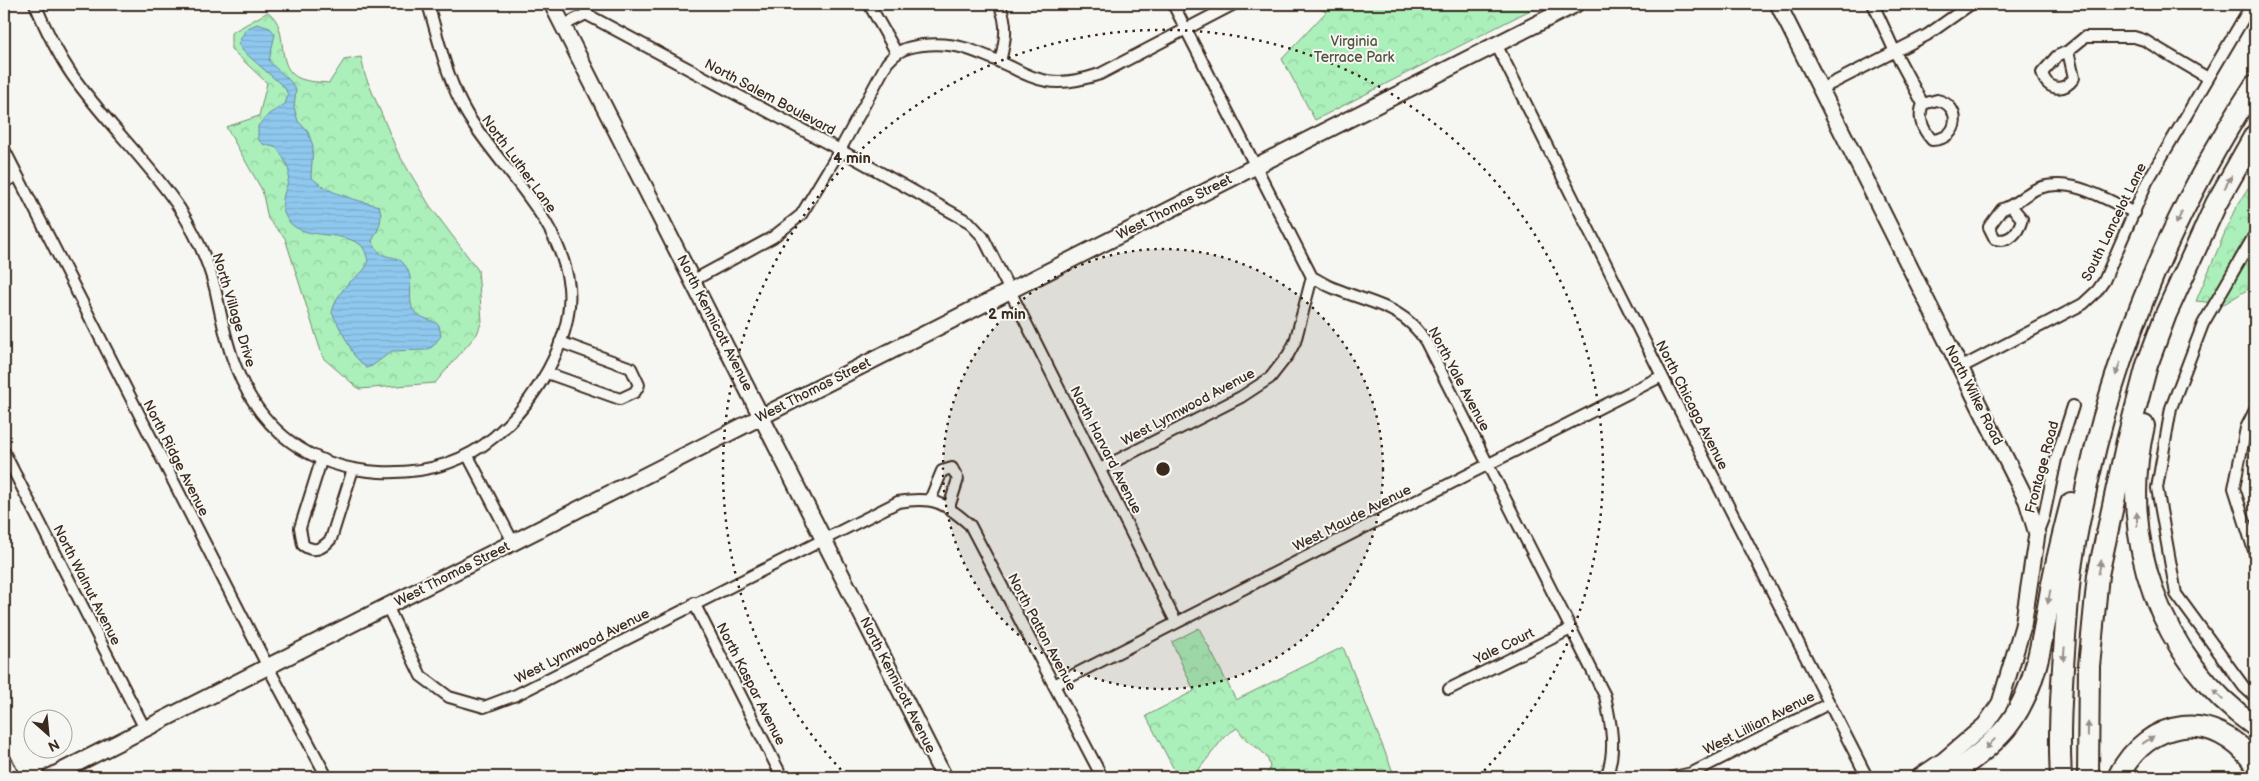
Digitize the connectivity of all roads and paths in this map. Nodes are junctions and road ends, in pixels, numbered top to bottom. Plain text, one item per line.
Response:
1 (35, 4) edge
2 (428, 4) edge
3 (552, 4) edge
4 (581, 4) edge
5 (869, 4) edge
6 (999, 4) edge
7 (1173, 4) edge
8 (1234, 4) edge
9 (1576, 4) edge
10 (1778, 4) edge
11 (1873, 4) edge
12 (1971, 4) edge
13 (2252, 4) edge
14 (586, 14) junction
15 (564, 25) junction
16 (1186, 29) junction
17 (1496, 44) junction
18 (2068, 51) dead end
19 (896, 52) junction
20 (1895, 52) junction
21 (1000, 62) junction
22 (2208, 78) junction
23 (2255, 85) edge
24 (1821, 89) junction
25 (1923, 104) dead end
26 (2255, 135) edge
27 (4, 149) edge
28 (840, 150) junction
29 (1256, 166) junction
30 (17, 176) junction
31 (4, 182) edge
32 (2216, 204) junction
33 (2012, 207) dead end
34 (2135, 213) junction
35 (2255, 234) edge
36 (1312, 277) junction
37 (694, 280) junction
38 (1010, 291) junction
39 (560, 342) junction
40 (1960, 368) junction
41 (547, 373) junction
42 (1662, 376) junction
43 (2073, 406) dead end
44 (2255, 410) edge
45 (762, 416) junction
46 (2099, 434) junction
47 (4, 452) edge
48 (468, 456) junction
49 (321, 461) junction
50 (1490, 465) junction
51 (354, 469) junction
52 (1100, 469) junction
53 (930, 500) junction
54 (949, 507) junction
55 (2037, 534) junction
56 (825, 539) junction
57 (513, 542) junction
58 (2255, 554) edge
59 (694, 604) junction
60 (387, 606) junction
61 (1176, 622) junction
62 (1571, 628) junction
63 (268, 667) junction
64 (1054, 684) junction
65 (1449, 689) dead end
66 (2255, 697) edge
67 (1828, 704) junction
68 (2255, 726) edge
69 (145, 729) junction
70 (4, 757) edge
71 (2255, 764) edge
72 (1606, 776) edge
73 (14, 777) edge
74 (50, 777) edge
75 (327, 777) edge
76 (620, 777) edge
77 (626, 777) edge
78 (782, 777) edge
79 (944, 777) edge
80 (1102, 777) edge
81 (1623, 777) edge
82 (1674, 777) edge
83 (1867, 777) edge
84 (1919, 777) edge
85 (1948, 777) edge
86 (2061, 777) edge
87 (2088, 777) edge
88 (2118, 777) edge

1 - 49 street, North Village Drive
2 - 39 street, North Luther Lane
3 - 15 street, North Kennicott Avenue
4 - 14 street
5 - 19 street
6 - 21 street
7 - 16 street
8 - 16 street
9 - 17 street, West Thomas Street
10 - 24 street, North Wilke Road
11 - 20 street
12 - 20 street
13 - 22 street, South Lancelot Lane
14 - 15 street
14 - 28 street, North Salem Boulevard
15 - 37 street, North Kennicott Avenue
16 - 21 street
16 - 29 street
17 - 29 street, West Thomas Street
17 - 42 street, North Chicago Avenue
18 - 22 street
19 - 21 street
19 - 28 street
20 - 24 street
20 - 25 street
22 - 34 street, South Lancelot Lane
23 -> 46 highway
24 - 40 street, North Wilke Road
32 -> 26 highway
27 - 30 street, North Ridge Avenue
28 - 37 street
28 - 38 street, North Salem Boulevard
29 - 36 street
29 - 38 street, West Thomas Street
30 - 31 street
30 - 63 street, North Ridge Avenue
68 -> 32 highway
87 -> 32 highway
33 - 34 street
34 - 40 street, South Lancelot Lane
35 - 66 street
36 - 50 street, North Yale Avenue
36 - 52 street, West Lynnwood Avenue
37 - 45 street, North Kennicott Avenue
38 - 45 street, West Thomas Street
38 - 52 street, North Harvard Avenue
39 - 41 street, North Luther Lane
39 - 41 street
40 - 55 street, North Wilke Road
41 - 48 street, North Luther Lane
42 - 50 street, West Maude Avenue
42 - 67 street, North Chicago Avenue
43 - 55 street, Frontage Road
44 - 58 street
45 - 56 street, North Kennicott Avenue
45 - 57 street, West Thomas Street
46 -> 85 highway
46 -> 86 highway
47 - 69 street, North Walnut Avenue
48 - 51 street, North Village Drive
48 - 57 street
49 - 51 street, North Village Drive
49 - 51 street
50 - 61 street, West Maude Avenue
50 - 62 street, North Yale Avenue
52 - 61 street, North Harvard Avenue
53 - 54 street, North Patton Avenue
53 - 54 street
53 - 56 street, North Patton Avenue
54 - 64 street, North Patton Avenue
55 - 84 street, North Wilke Road
56 - 59 street, West Lynnwood Avenue
56 - 79 street, North Kennicott Avenue
57 - 60 street, West Thomas Street
59 - 60 street, West Lynnwood Avenue
59 - 78 street, North Kaspar Avenue
60 - 63 street, West Thomas Street
61 - 64 street, West Maude Avenue
62 - 65 street, Yale Court
62 - 72 street, North Yale Avenue
63 - 69 street, West Thomas Street
63 - 75 street, North Ridge Avenue
64 - 80 street, North Patton Avenue
67 - 82 street, West Lillian Avenue
67 - 83 street, North Chicago Avenue
69 - 74 street, West Thomas Street
70 - 73 street
88 -> 71 highway
72 - 81 street
76 - 77 street

